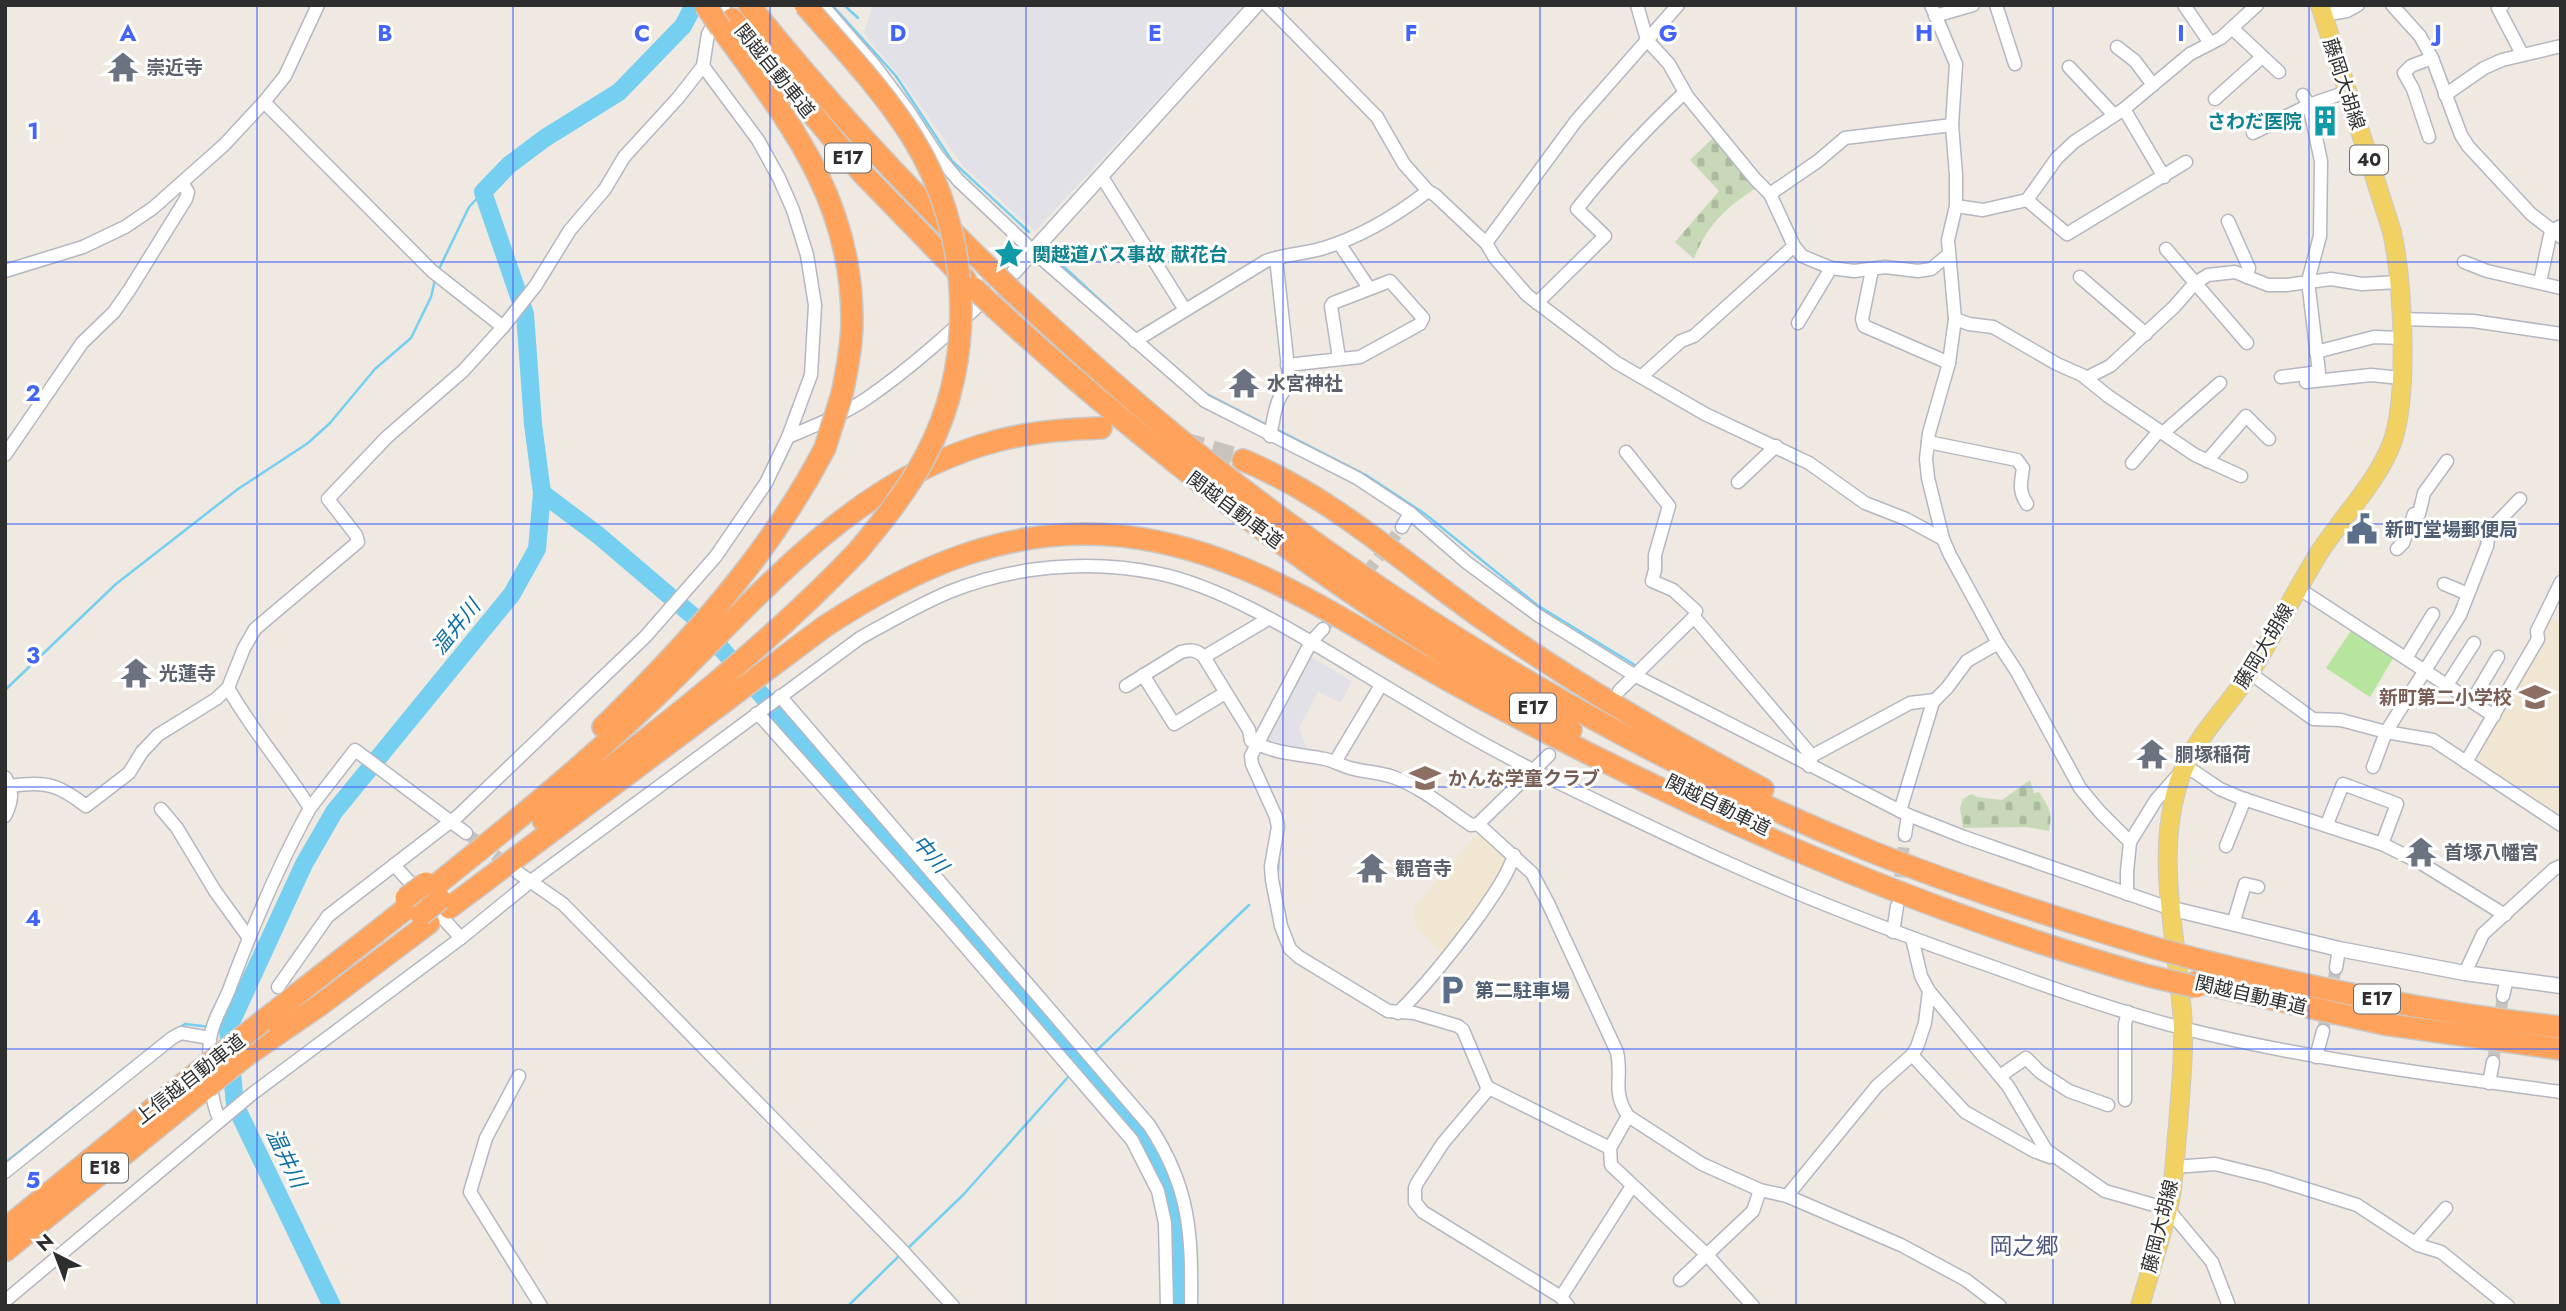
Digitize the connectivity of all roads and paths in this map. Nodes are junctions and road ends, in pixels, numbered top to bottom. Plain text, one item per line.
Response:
1 (318, 5) edge
2 (705, 5) edge
3 (749, 5) edge
4 (805, 5) edge
5 (822, 5) edge
6 (1256, 5) edge
7 (1267, 5) edge
8 (1637, 5) edge
9 (1678, 5) edge
10 (1973, 5) edge
11 (1996, 5) edge
12 (2184, 5) edge
13 (2257, 5) edge
14 (2358, 5) edge
15 (2392, 5) edge
16 (2504, 5) edge
17 (1933, 10) edge
18 (2321, 10) edge
19 (725, 14) edge
20 (2233, 29) junction
21 (1647, 40) junction
22 (2210, 43) junction
23 (2561, 46) edge
24 (2117, 47) dead end
25 (2522, 54) junction
26 (2262, 57) junction
27 (2432, 58) junction
28 (2015, 64) dead end
29 (703, 66) junction
30 (2069, 67) dead end
31 (2279, 72) dead end
32 (2153, 85) junction
33 (2346, 92) junction
34 (1685, 93) junction
35 (2445, 95) junction
36 (2215, 99) dead end
37 (2306, 100) junction
38 (264, 102) junction
39 (2119, 112) junction
40 (1952, 125) junction
41 (2253, 132) dead end
42 (2430, 137) dead end
43 (2186, 162) dead end
44 (1102, 177) junction
45 (2164, 177) junction
46 (182, 183) junction
47 (1428, 191) junction
48 (1770, 194) junction
49 (2027, 200) junction
50 (1956, 206) junction
51 (2228, 221) dead end
52 (2558, 231) edge
53 (1339, 243) junction
54 (1486, 243) junction
55 (1794, 246) junction
56 (2166, 249) dead end
57 (1033, 251) junction
58 (1948, 256) junction
59 (1276, 258) junction
60 (2464, 262) dead end
61 (1831, 268) junction
62 (1872, 270) junction
63 (5, 271) edge
64 (2080, 276) dead end
65 (2247, 276) junction
66 (2308, 281) junction
67 (1013, 282) junction
68 (2399, 282) junction
69 (2540, 282) junction
70 (2195, 283) junction
71 (1369, 288) junction
72 (2561, 288) edge
73 (1537, 303) junction
74 (1185, 310) junction
75 (1955, 318) junction
76 (2401, 319) junction
77 (1798, 323) dead end
78 (503, 327) junction
79 (2146, 334) junction
80 (2561, 334) edge
81 (2401, 338) junction
82 (1135, 341) junction
83 (2247, 343) dead end
84 (2316, 352) junction
85 (1339, 358) junction
86 (1949, 363) junction
87 (1287, 365) junction
88 (1641, 377) junction
89 (2086, 377) junction
90 (2281, 377) dead end
91 (2401, 378) junction
92 (2306, 382) dead end
93 (2220, 383) dead end
94 (1101, 428) dead end
95 (1272, 430) junction
96 (2161, 432) junction
97 (788, 437) junction
98 (2269, 439) dead end
99 (1928, 442) junction
100 (1776, 446) junction
101 (1626, 452) dead end
102 (5, 455) edge
103 (1243, 460) tunnel mouth
104 (2207, 461) junction
105 (2447, 461) dead end
106 (2132, 463) dead end
107 (2241, 477) dead end
108 (1738, 482) dead end
109 (2520, 499) dead end
110 (2027, 504) dead end
111 (1410, 513) junction
112 (1402, 527) tunnel mouth
113 (1943, 539) junction
114 (2397, 549) dead end
115 (2561, 582) edge
116 (2444, 584) dead end
117 (2298, 588) junction
118 (2468, 594) junction
119 (2433, 614) dead end
120 (1694, 617) junction
121 (1268, 619) junction
122 (1323, 629) tunnel mouth
123 (1311, 642) junction
124 (1998, 643) junction
125 (2473, 643) dead end
126 (1204, 657) junction
127 (2498, 657) dead end
128 (2406, 658) junction
129 (2424, 671) junction
130 (2250, 673) junction
131 (1143, 675) junction
132 (1634, 675) junction
133 (1381, 685) junction
134 (2448, 685) junction
135 (1126, 686) dead end
136 (228, 688) junction
137 (1619, 691) dead end
138 (1225, 693) junction
139 (778, 698) junction
140 (1935, 700) junction
141 (2472, 701) junction
142 (758, 712) junction
143 (2494, 716) junction
144 (2386, 732) junction
145 (1256, 744) junction
146 (1549, 755) dead end
147 (1810, 761) junction
148 (1335, 762) junction
149 (2466, 762) junction
150 (2186, 766) junction
151 (2373, 768) dead end
152 (1533, 770) junction
153 (8, 782) edge
154 (2245, 799) junction
155 (161, 808) dead end
156 (310, 808) junction
157 (1904, 813) junction
158 (5, 816) edge
159 (451, 821) junction
160 (1478, 824) junction
161 (2327, 824) junction
162 (2561, 825) edge
163 (466, 832) tunnel mouth
164 (1905, 835) tunnel mouth
165 (2130, 842) junction
166 (2382, 844) junction
167 (2226, 846) dead end
168 (1514, 855) junction
169 (394, 865) junction
170 (2561, 866) edge
171 (516, 872) tunnel mouth
172 (531, 881) junction
173 (2258, 887) dead end
174 (2127, 894) junction
175 (436, 895) junction
176 (1897, 906) tunnel mouth
177 (2021, 907) junction
178 (2169, 908) junction
179 (960, 909) junction
180 (417, 910) junction
181 (2505, 915) junction
182 (946, 922) junction
183 (2233, 924) junction
184 (1893, 932) junction
185 (461, 938) junction
186 (1912, 938) junction
187 (249, 939) junction
188 (2339, 949) junction
189 (2336, 968) tunnel mouth
190 (2150, 973) junction
191 (2465, 973) junction
192 (2507, 979) junction
193 (278, 986) dead end
194 (2561, 986) edge
195 (1929, 991) junction
196 (2503, 996) tunnel mouth
197 (2128, 1012) junction
198 (1398, 1013) junction
199 (2561, 1027) edge
200 (2183, 1028) junction
201 (2323, 1031) tunnel mouth
202 (210, 1038) junction
203 (2561, 1049) edge
204 (1912, 1055) junction
205 (2316, 1057) junction
206 (2493, 1062) tunnel mouth
207 (519, 1076) dead end
208 (2000, 1076) junction
209 (205, 1077) junction
210 (2489, 1083) junction
211 (1487, 1087) junction
212 (2561, 1092) edge
213 (2125, 1100) dead end
214 (2108, 1105) dead end
215 (1628, 1116) junction
216 (221, 1118) junction
217 (1610, 1148) junction
218 (2058, 1160) junction
219 (2174, 1167) junction
220 (5, 1172) edge
221 (1174, 1176) junction
222 (1632, 1186) junction
223 (1160, 1190) junction
224 (1760, 1190) junction
225 (1787, 1196) junction
226 (2446, 1208) dead end
227 (2168, 1209) junction
228 (5, 1229) edge
229 (2416, 1243) junction
230 (5, 1251) edge
231 (1707, 1255) junction
232 (1680, 1280) dead end
233 (5, 1301) edge
234 (1564, 1301) edge
235 (2490, 1301) edge
236 (541, 1306) edge
237 (953, 1306) edge
238 (1167, 1306) edge
239 (1191, 1306) edge
240 (1753, 1306) edge
241 (2000, 1306) edge
242 (2140, 1306) edge
243 (2229, 1306) edge
244 (2508, 1306) edge

1 - 38 street
2 - 19 highway, bridge
3 - 67 highway, 関越自動車道 / E17, bridge
4 - 175 highway, bridge
5 - 57 street
6 - 44 street
7 - 47 street
8 - 21 street
9 - 21 street
10 - 17 street
11 - 28 street
12 - 22 street
13 - 20 street
14 - 18 street
15 - 27 street
16 - 25 street
17 - 40 street
18 - 33 main road, 藤岡大胡線 / 40
19 - 29 street
19 - 175 highway, bridge
19 - 190 highway, 関越自動車道 / E17, bridge
20 - 22 street
20 - 26 street
21 - 34 street
21 - 54 street
22 - 32 street
23 - 25 street
24 - 32 street
25 - 35 street
26 - 31 street
26 - 36 street
27 - 35 street
27 - 42 street
29 - 78 street
29 - 97 street
30 - 39 street
32 - 39 street
33 - 37 street
33 - 68 main road, 藤岡大胡線 / 40
34 - 48 street
34 - 73 street
35 - 52 street
37 - 41 street
37 - 66 street
38 - 46 street
38 - 78 street
39 - 45 street
39 - 49 street
40 - 48 street
40 - 50 street
43 - 45 street
44 - 57 street
44 - 74 street
45 - 49 street
46 - 63 street
46 - 102 street
47 - 53 street
47 - 54 street
48 - 55 street
49 - 50 street
50 - 58 street
51 - 65 street
52 - 69 street
53 - 59 street
53 - 71 street
54 - 73 street
55 - 61 street
55 - 88 street
56 - 70 street
57 - 67 street
57 - 82 street
58 - 62 street
58 - 75 street
59 - 74 street
59 - 87 street
60 - 69 street
61 - 62 street
61 - 77 street
62 - 86 street
64 - 79 street
65 - 66 street
65 - 70 street
66 - 68 street
66 - 84 street
67 - 97 street
67 - 177 highway, 関越自動車道 / E17
68 - 76 main road, 藤岡大胡線 / 40
69 - 72 street
70 - 79 street
70 - 83 street
71 - 85 street
71 - 85 street
73 - 88 street
74 - 82 street
75 - 86 street
75 - 89 street
76 - 80 street
76 - 81 main road, 藤岡大胡線 / 40
78 - 136 street
79 - 89 street
81 - 84 street
81 - 91 main road, 藤岡大胡線 / 40
82 - 95 street
84 - 90 street
85 - 87 street
86 - 99 street
87 - 95 street
88 - 100 street
89 - 96 street
91 - 92 street
91 - 117 main road, 藤岡大胡線 / 40
93 - 96 street
94 - 175 highway
95 - 111 street
96 - 104 street
96 - 106 street
97 - 159 street
98 - 104 street
99 - 110 street
99 - 113 street
100 - 108 street
100 - 113 street
101 - 120 street
103 - 177 highway
104 - 107 street
105 - 114 street
109 - 118 street
111 - 112 street
111 - 132 street
113 - 124 street
115 - 143 street
116 - 118 street
117 - 128 street
117 - 130 main road, 藤岡大胡線 / 40
118 - 129 street
119 - 128 street
120 - 132 street
120 - 147 street
121 - 123 street
121 - 126 street
121 - 139 street
122 - 123 street
123 - 133 street
123 - 145 street
124 - 140 street
124 - 165 street
125 - 134 street
126 - 131 street
126 - 138 street
127 - 141 street
128 - 129 street
129 - 134 street
129 - 144 street
130 - 144 street
130 - 150 main road, 藤岡大胡線 / 40
131 - 135 street
131 - 138 street
132 - 137 street
132 - 147 street
133 - 148 street
133 - 152 street
134 - 141 street
136 - 153 street
136 - 156 street
138 - 145 street
139 - 142 street
139 - 179 street
140 - 147 street
140 - 157 street
141 - 143 street
142 - 172 street
142 - 182 street
143 - 149 street
144 - 149 street
144 - 151 street
145 - 148 street
145 - 198 street
146 - 152 street
147 - 157 street
148 - 160 street
149 - 162 street
150 - 154 street
150 - 165 street
150 - 178 main road, 藤岡大胡線 / 40
152 - 160 street
152 - 184 street
153 - 158 street
154 - 161 street
154 - 167 street
155 - 187 street
156 - 159 street
156 - 187 street
157 - 164 street
157 - 174 street
159 - 163 street
159 - 169 street
160 - 168 street
161 - 166 street
161 - 166 street
165 - 174 street
166 - 181 street
168 - 198 street
168 - 215 street
169 - 185 street
169 - 193 street
170 - 181 street
171 - 172 street
172 - 185 street
172 - 237 street
173 - 183 street
174 - 178 street
175 - 180 highway, bridge
175 - 190 highway
176 - 184 street
177 - 199 highway, 関越自動車道 / E17, bridge
178 - 183 street
178 - 200 main road, 藤岡大胡線 / 40
179 - 182 street
179 - 221 street
180 - 209 highway, 上信越自動車道 / E18, bridge
180 - 209 highway, 上信越自動車道 / E18, bridge
181 - 191 street
182 - 223 street
183 - 188 street
184 - 186 street
185 - 216 street
186 - 195 street
186 - 197 street
187 - 202 street
188 - 189 street
188 - 191 street
190 - 203 highway, 関越自動車道 / E17
191 - 192 street
192 - 194 street
192 - 196 street
195 - 204 street
195 - 208 street
197 - 200 street
197 - 213 street
198 - 211 street
200 - 205 street
200 - 219 main road, 藤岡大胡線 / 40
201 - 205 street
202 - 216 street
202 - 220 street
204 - 218 street
204 - 225 street
205 - 210 street
206 - 210 street
207 - 236 street
208 - 214 street
208 - 218 street
209 - 228 highway, 上信越自動車道 / E18
209 - 230 highway, 上信越自動車道 / E18
210 - 212 street
211 - 217 street
211 - 234 street
215 - 217 street
215 - 224 street
216 - 233 street
217 - 222 street
218 - 227 street
219 - 227 main road, 藤岡大胡線 / 40
219 - 229 street
221 - 223 street
221 - 239 street
222 - 231 street
222 - 234 street
223 - 238 street
224 - 225 street
224 - 231 street
225 - 241 street
226 - 229 street
227 - 242 main road, 藤岡大胡線 / 40
227 - 243 street
229 - 235 street
231 - 232 street
231 - 240 street
235 - 244 street

